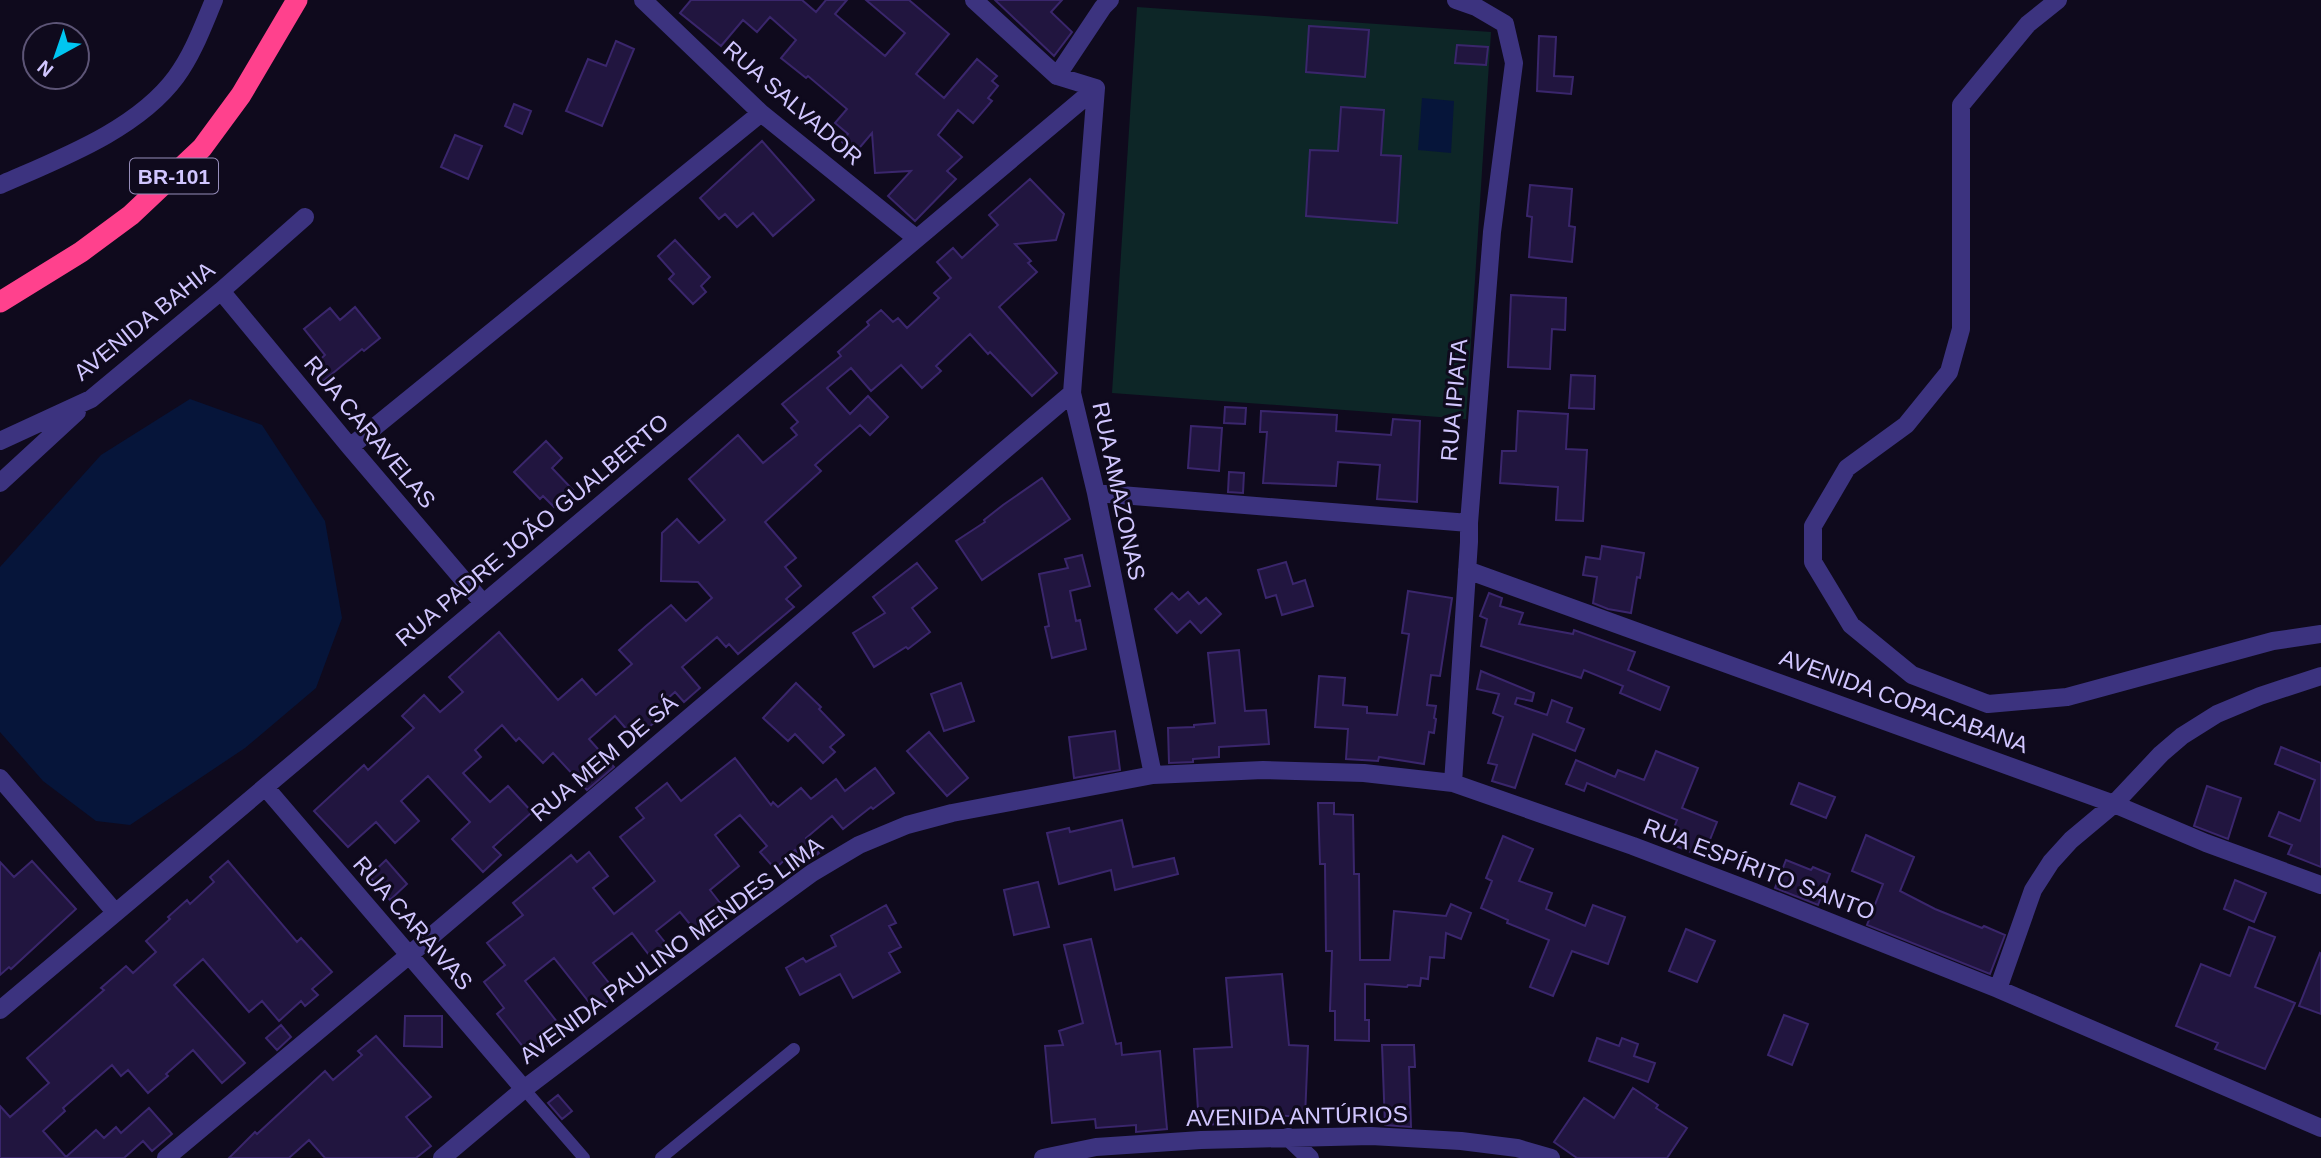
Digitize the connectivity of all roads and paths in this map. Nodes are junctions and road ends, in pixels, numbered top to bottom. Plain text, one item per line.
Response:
1 (214, 0) edge
2 (297, 0) edge
3 (643, 0) edge
4 (974, 0) edge
5 (1110, 0) edge
6 (1456, 0) edge
7 (2058, 0) edge
8 (1057, 76) junction
9 (1096, 88) junction
10 (761, 113) junction
11 (0, 185) edge
12 (305, 217) dead end
13 (916, 238) junction
14 (220, 291) junction
15 (0, 302) edge
16 (1072, 393) junction
17 (91, 399) junction
18 (0, 441) edge
19 (350, 447) junction
20 (0, 483) edge
21 (1096, 493) junction
22 (1469, 523) junction
23 (1467, 570) junction
24 (483, 603) junction
25 (2321, 634) edge
26 (2321, 676) edge
27 (1153, 775) junction
28 (0, 778) edge
29 (1453, 783) junction
30 (266, 788) junction
31 (2115, 804) junction
32 (2321, 885) edge
33 (115, 912) junction
34 (408, 956) junction
35 (1998, 989) junction
36 (0, 1010) edge
37 (794, 1049) dead end
38 (524, 1088) junction
39 (2321, 1128) edge
40 (1288, 1137) junction
41 (166, 1158) edge
42 (442, 1158) edge
43 (584, 1158) edge
44 (661, 1158) edge
45 (1043, 1158) edge
46 (1310, 1158) edge
47 (1551, 1158) edge

1 - 11 street
2 - 15 highway, BR-101
3 - 10 street, RUA SALVADOR
4 - 8 street
5 - 8 street
6 - 22 street, RUA IPIATA
7 - 25 street
8 - 9 street
9 - 13 street, RUA PADRE JOÃO GUALBERTO
9 - 16 street, RUA AMAZONAS
10 - 13 street, RUA SALVADOR
10 - 19 street
12 - 14 street, AVENIDA BAHIA
13 - 24 street, RUA PADRE JOÃO GUALBERTO
14 - 17 street, AVENIDA BAHIA
14 - 19 street, RUA CARAVELAS
16 - 21 street, RUA AMAZONAS
16 - 34 street, RUA MEM DE SÁ
17 - 18 street, AVENIDA BAHIA
17 - 20 street
19 - 24 street, RUA CARAVELAS
21 - 22 street
21 - 27 street, RUA AMAZONAS
22 - 23 street, RUA IPIATA
23 - 29 street, RUA IPIATA
23 - 31 street, AVENIDA COPACABANA
24 - 30 street, RUA PADRE JOÃO GUALBERTO
26 - 31 street
27 - 29 street, RUA ESPÍRITO SANTO
27 - 38 street, AVENIDA PAULINO MENDES LIMA
28 - 33 street
29 - 35 street, RUA ESPÍRITO SANTO
30 - 33 street, RUA PADRE JOÃO GUALBERTO
30 - 34 street, RUA CARAIVAS
31 - 32 street, AVENIDA COPACABANA
31 - 35 street
33 - 36 street, RUA PADRE JOÃO GUALBERTO
34 - 38 street, RUA CARAIVAS
34 - 41 street, RUA MEM DE SÁ
35 - 39 street, RUA ESPÍRITO SANTO
37 - 44 lane
38 - 42 street, AVENIDA PAULINO MENDES LIMA
38 - 43 lane
40 - 45 street, AVENIDA ANTÚRIOS
40 - 46 street
40 - 47 street, AVENIDA ANTÚRIOS

